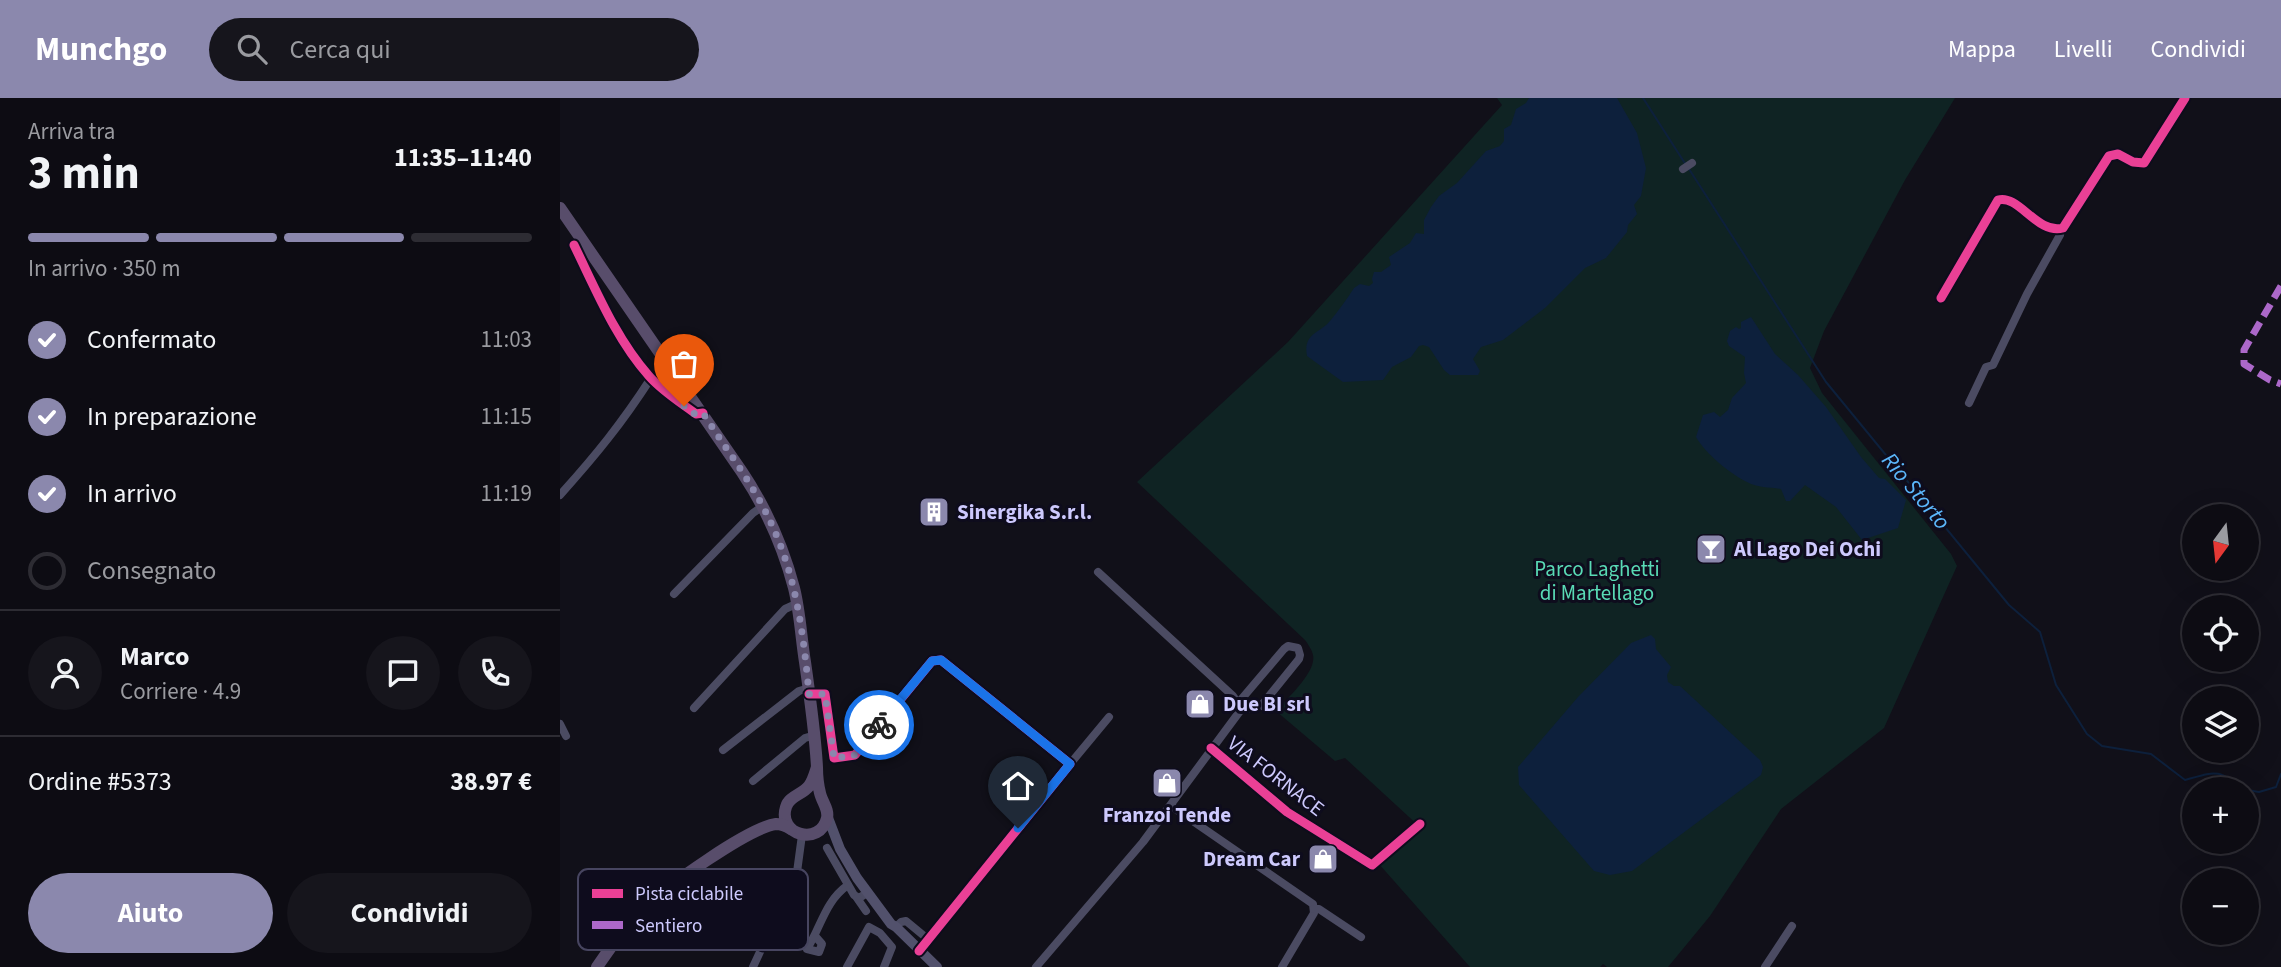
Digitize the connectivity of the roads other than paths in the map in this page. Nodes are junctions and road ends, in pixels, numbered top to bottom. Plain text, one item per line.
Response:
1 (2185, 98) edge
2 (1692, 163) dead end
3 (1683, 169) dead end
4 (560, 208) edge
5 (2061, 229) junction
6 (574, 245) dead end
7 (592, 267) junction
8 (1941, 298) dead end
9 (651, 378) junction
10 (1969, 403) dead end
11 (703, 413) junction
12 (560, 495) edge
13 (763, 506) junction
14 (1098, 572) dead end
15 (674, 594) dead end
16 (796, 604) junction
17 (809, 691) junction
18 (1240, 704) junction
19 (694, 708) dead end
20 (1109, 717) dead end
21 (560, 724) edge
22 (815, 735) junction
23 (566, 736) dead end
24 (1211, 748) junction
25 (723, 750) dead end
26 (1070, 764) junction
27 (817, 767) junction
28 (753, 781) dead end
29 (799, 794) junction
30 (822, 800) junction
31 (788, 803) junction
32 (1171, 806) junction
33 (827, 815) junction
34 (1420, 824) dead end
35 (758, 830) junction
36 (802, 833) junction
37 (827, 848) dead end
38 (841, 849) junction
39 (696, 869) edge
40 (797, 869) edge
41 (848, 886) junction
42 (862, 896) junction
43 (1314, 909) junction
44 (866, 911) dead end
45 (893, 925) junction
46 (1793, 926) dead end
47 (880, 933) junction
48 (815, 936) dead end
49 (1361, 937) dead end
50 (929, 940) junction
51 (609, 950) edge
52 (761, 950) edge
53 (919, 951) junction
54 (1038, 966) edge
55 (597, 967) edge
56 (753, 967) edge
57 (847, 967) edge
58 (884, 967) edge
59 (937, 967) edge
60 (1282, 967) edge
61 (1765, 967) edge

1 - 5 street
2 - 3 street
4 - 7 main road
5 - 8 street
5 - 10 street
6 - 7 street
7 - 9 street
7 - 11 main road
9 - 11 street
9 - 12 street
11 - 13 main road
13 - 15 street
13 - 16 main road
14 - 18 street, VIA FORNACE
16 - 17 main road
16 - 19 street
17 - 22 main road
17 - 25 street
17 - 26 street
18 - 18 street, VIA FORNACE
18 - 24 street, VIA FORNACE
20 - 26 street
21 - 23 street
22 - 27 main road
22 - 28 street
24 - 32 street, VIA FORNACE
24 - 34 street, VIA FORNACE
26 - 50 street
27 - 29 main road
27 - 30 main road
29 - 30 main road
29 - 31 main road
30 - 33 main road
31 - 35 main road
31 - 36 main road
32 - 43 street
32 - 54 street, VIA FORNACE
33 - 36 main road
33 - 38 street
35 - 36 main road
35 - 39 main road
36 - 38 street
36 - 40 street
37 - 41 street
38 - 42 street
41 - 42 street
41 - 48 street
42 - 44 street
42 - 45 street
43 - 49 street
43 - 60 street
45 - 47 street
45 - 50 street
45 - 53 street
46 - 61 street
47 - 57 street
47 - 58 street
50 - 53 street
51 - 55 main road
52 - 56 street
53 - 59 street

